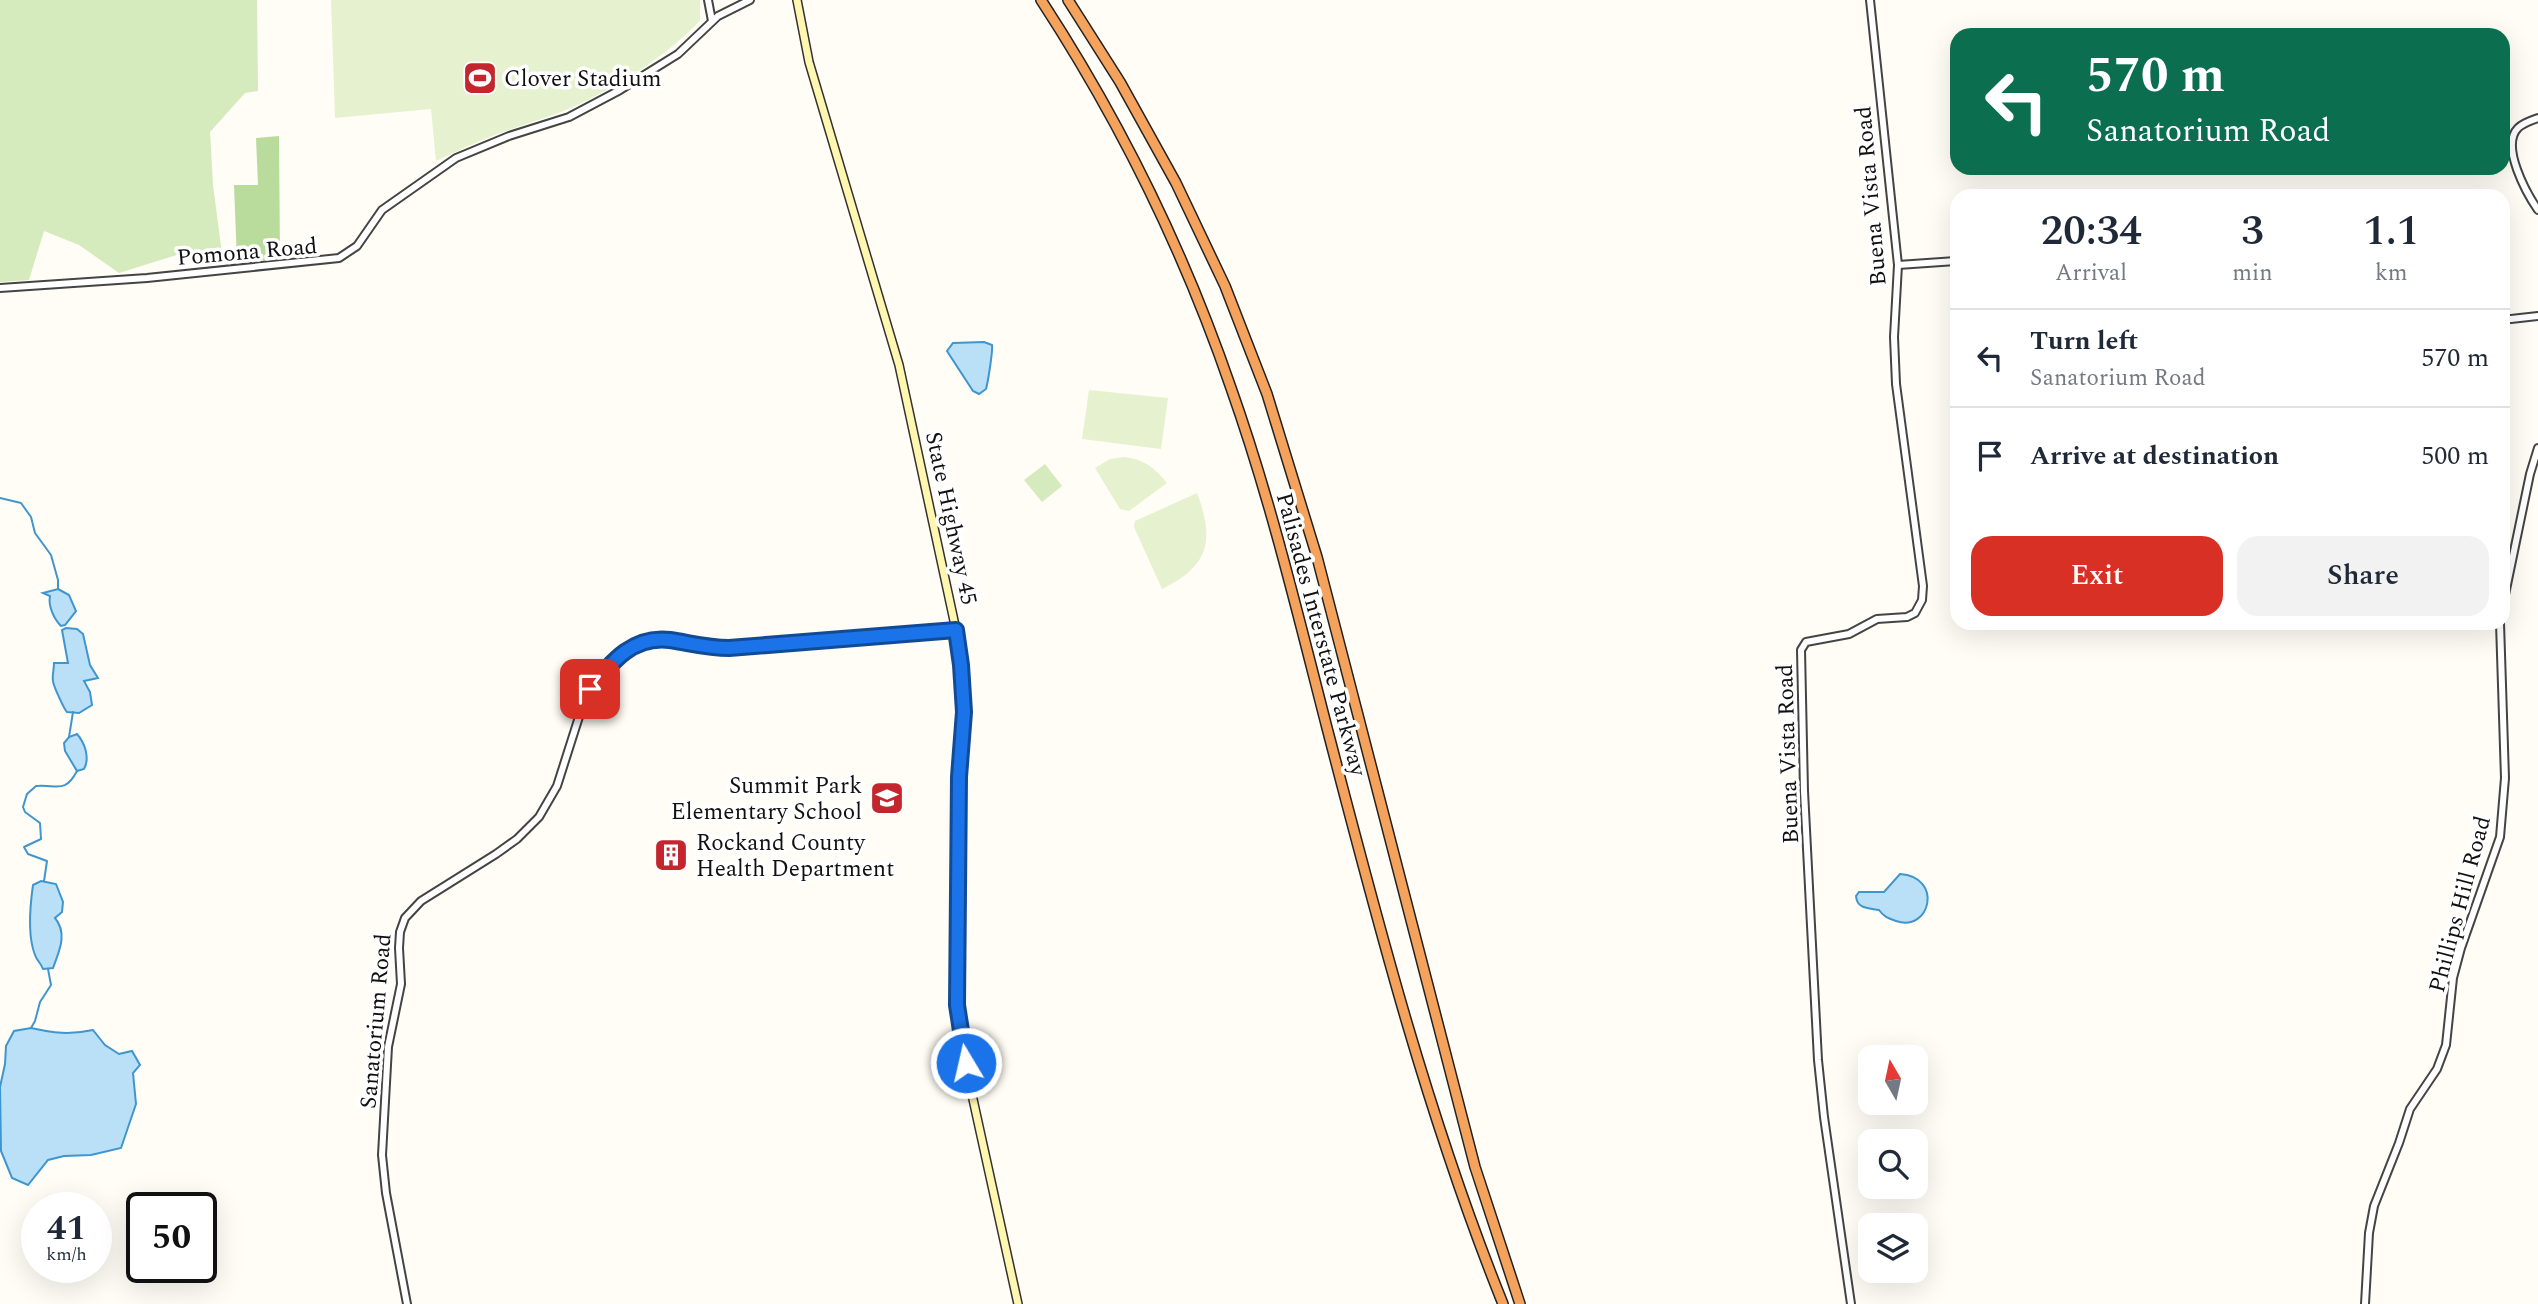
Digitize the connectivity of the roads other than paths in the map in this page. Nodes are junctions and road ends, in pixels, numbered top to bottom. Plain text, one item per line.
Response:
1 (708, 0) edge
2 (750, 0) edge
3 (797, 0) edge
4 (1041, 0) edge
5 (1068, 0) edge
6 (1870, 0) edge
7 (712, 20) junction
8 (2538, 118) edge
9 (2538, 210) edge
10 (1950, 261) edge
11 (1898, 265) junction
12 (0, 288) edge
13 (2538, 316) edge
14 (2510, 319) edge
15 (2538, 448) edge
16 (2510, 570) edge
17 (956, 630) junction
18 (2500, 630) edge
19 (407, 1304) edge
20 (1018, 1304) edge
21 (1503, 1304) edge
22 (1520, 1304) edge
23 (1851, 1304) edge
24 (2365, 1304) edge

1 - 7 street
2 - 7 street, Pomona Road
3 - 17 main road, State Highway 45
4 - 21 highway, Palisades Interstate Parkway
5 - 22 highway, Palisades Interstate Parkway
6 - 11 street, Buena Vista Road
7 - 12 street, Pomona Road
8 - 9 street
10 - 11 street
11 - 23 street, Buena Vista Road
13 - 14 street
15 - 16 street
17 - 19 street, Sanatorium Road
17 - 20 main road, State Highway 45
18 - 24 street, Phillips Hill Road

